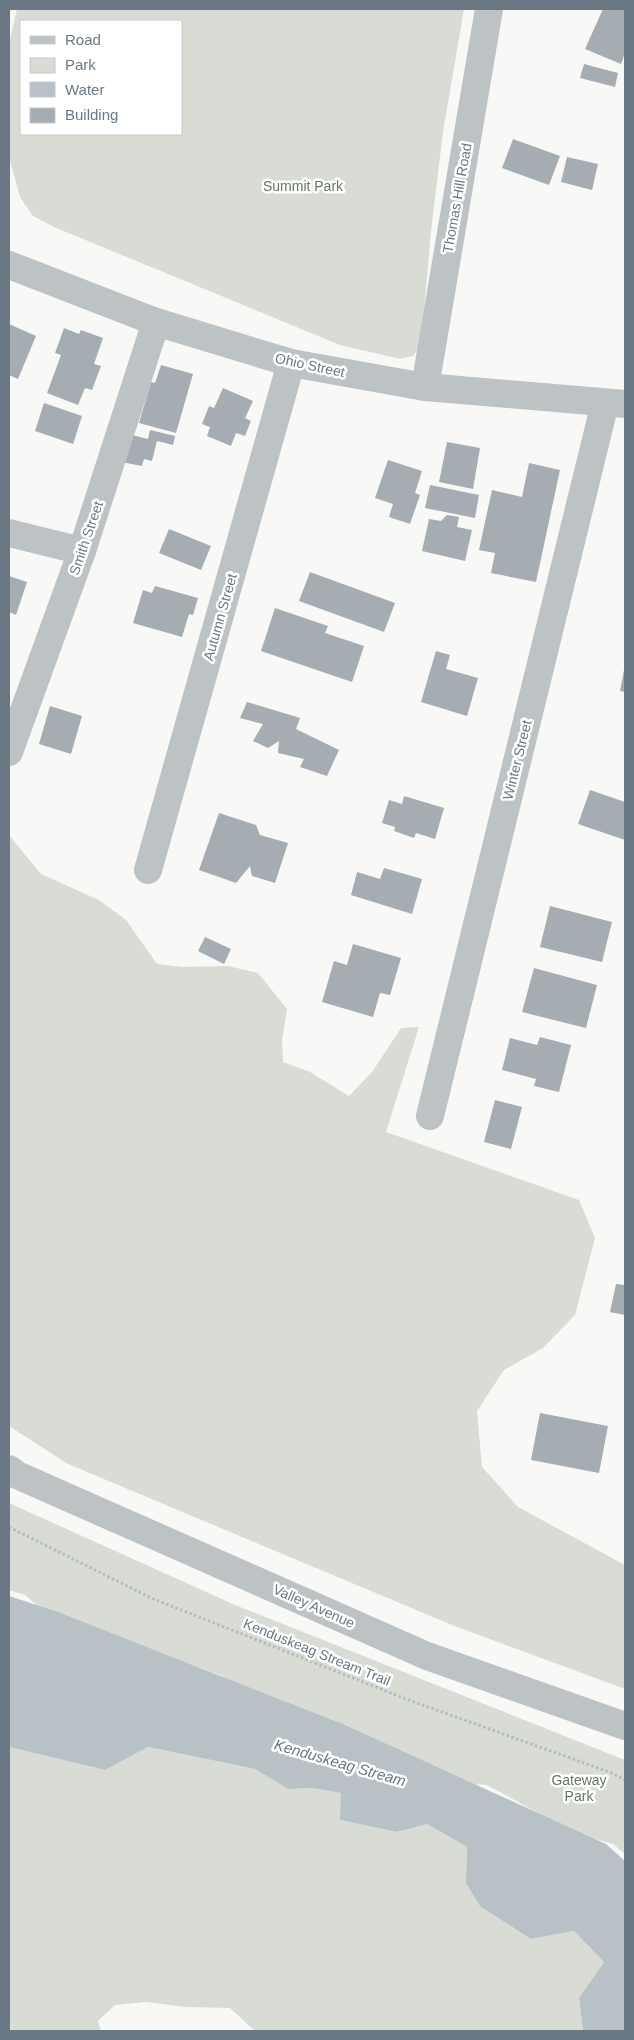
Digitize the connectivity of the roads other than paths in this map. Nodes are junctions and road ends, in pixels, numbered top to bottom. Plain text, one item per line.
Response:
1 (490, 9) edge
2 (9, 265) edge
3 (156, 322) junction
4 (291, 363) junction
5 (425, 387) junction
6 (615, 403) edge
7 (9, 533) edge
8 (82, 550) junction
9 (9, 752) edge
10 (148, 870) dead end
11 (430, 1116) dead end
12 (9, 1469) edge
13 (625, 1726) edge

1 - 5 street, Thomas Hill Road
2 - 3 street, Ohio Street
3 - 4 street, Ohio Street
3 - 8 street, Smith Street
4 - 5 street, Ohio Street
4 - 10 street, Autumn Street
5 - 6 street, Ohio Street
6 - 11 street, Winter Street
7 - 8 street
8 - 9 street, Smith Street
12 - 13 street, Valley Avenue

